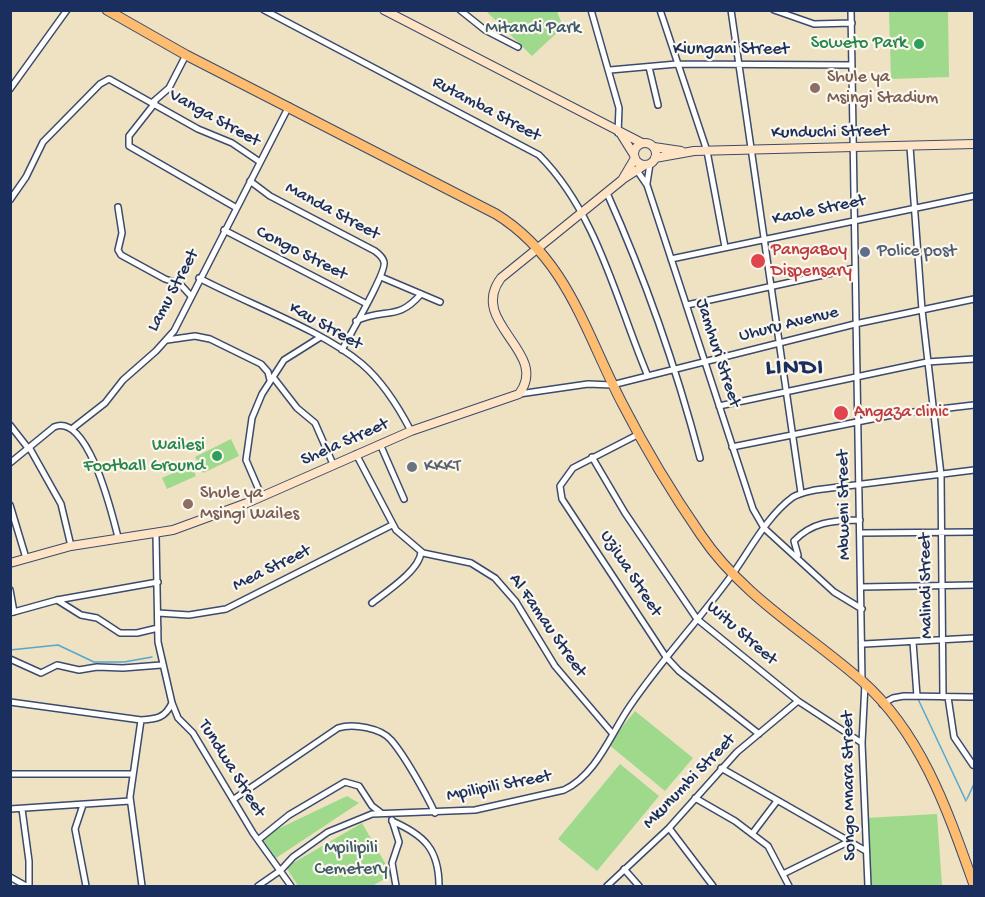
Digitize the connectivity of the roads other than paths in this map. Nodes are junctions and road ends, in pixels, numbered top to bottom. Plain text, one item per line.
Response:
1 (67, 10) edge
2 (107, 10) edge
3 (264, 10) edge
4 (384, 10) edge
5 (460, 10) edge
6 (591, 10) edge
7 (660, 10) edge
8 (731, 10) edge
9 (774, 10) edge
10 (795, 10) edge
11 (851, 10) edge
12 (794, 18) junction
13 (852, 23) junction
14 (518, 47) dead end
15 (186, 55) junction
16 (677, 64) junction
17 (739, 64) junction
18 (852, 65) junction
19 (648, 67) junction
20 (610, 70) junction
21 (10, 89) edge
22 (154, 103) junction
23 (658, 105) dead end
24 (288, 106) junction
25 (619, 133) junction
26 (642, 143) junction
27 (975, 144) edge
28 (654, 147) junction
29 (910, 147) junction
30 (852, 148) junction
31 (751, 150) junction
32 (686, 151) junction
33 (707, 151) junction
34 (634, 157) junction
35 (260, 162) junction
36 (650, 162) junction
37 (638, 172) junction
38 (622, 180) junction
39 (250, 181) junction
40 (646, 184) junction
41 (607, 192) junction
42 (975, 196) edge
43 (10, 200) edge
44 (118, 207) dead end
45 (235, 207) junction
46 (915, 208) junction
47 (583, 213) junction
48 (855, 219) junction
49 (224, 230) junction
50 (764, 238) junction
51 (725, 247) junction
52 (540, 248) junction
53 (671, 259) junction
54 (855, 268) junction
55 (381, 277) junction
56 (199, 278) junction
57 (771, 285) junction
58 (421, 294) junction
59 (191, 296) junction
60 (975, 299) edge
61 (440, 302) dead end
62 (365, 303) junction
63 (687, 305) junction
64 (921, 310) junction
65 (356, 321) junction
66 (855, 324) junction
67 (320, 338) junction
68 (167, 340) junction
69 (780, 343) junction
70 (342, 350) junction
71 (975, 359) edge
72 (704, 361) junction
73 (927, 362) junction
74 (675, 368) junction
75 (647, 374) junction
76 (856, 377) junction
77 (272, 379) junction
78 (612, 385) junction
79 (787, 390) junction
80 (519, 394) junction
81 (975, 405) edge
82 (718, 406) junction
83 (933, 409) junction
84 (858, 421) junction
85 (10, 425) edge
86 (73, 428) junction
87 (411, 431) junction
88 (792, 433) junction
89 (639, 434) junction
90 (380, 444) junction
91 (29, 447) junction
92 (732, 447) junction
93 (356, 454) junction
94 (592, 457) junction
95 (700, 458) dead end
96 (10, 463) edge
97 (333, 465) junction
98 (975, 470) edge
99 (941, 475) junction
100 (860, 485) junction
101 (801, 493) junction
102 (262, 496) junction
103 (404, 499) dead end
104 (10, 505) edge
105 (860, 520) junction
106 (392, 525) junction
107 (764, 528) junction
108 (941, 532) junction
109 (975, 532) edge
110 (860, 533) junction
111 (156, 535) junction
112 (118, 537) junction
113 (71, 546) junction
114 (421, 552) junction
115 (798, 557) junction
116 (26, 558) junction
117 (10, 563) edge
118 (732, 574) junction
119 (158, 582) junction
120 (975, 585) edge
121 (941, 586) junction
122 (861, 587) junction
123 (10, 591) edge
124 (57, 600) junction
125 (372, 603) dead end
126 (862, 609) junction
127 (12, 612) edge
128 (158, 613) junction
129 (697, 619) junction
130 (158, 628) junction
131 (975, 638) edge
132 (942, 640) junction
133 (913, 642) junction
134 (864, 644) junction
135 (666, 657) junction
136 (10, 659) edge
137 (161, 663) junction
138 (864, 683) junction
139 (917, 696) junction
140 (946, 697) junction
141 (975, 698) edge
142 (798, 701) junction
143 (10, 702) edge
144 (172, 703) junction
145 (882, 704) junction
146 (141, 720) junction
147 (612, 733) junction
148 (759, 734) junction
149 (862, 743) junction
150 (973, 765) edge
151 (721, 768) junction
152 (10, 774) edge
153 (132, 774) junction
154 (695, 798) junction
155 (234, 800) junction
156 (130, 801) junction
157 (777, 801) junction
158 (83, 805) junction
159 (10, 809) edge
160 (22, 809) junction
161 (382, 813) junction
162 (435, 813) junction
163 (391, 818) junction
164 (669, 828) junction
165 (752, 834) junction
166 (258, 840) junction
167 (848, 842) junction
168 (866, 851) junction
169 (624, 869) junction
170 (281, 870) junction
171 (783, 874) junction
172 (10, 877) edge
173 (975, 885) edge
174 (27, 886) edge
175 (86, 886) edge
176 (142, 886) edge
177 (258, 886) edge
178 (291, 886) edge
179 (396, 886) edge
180 (439, 886) edge
181 (607, 886) edge
182 (639, 886) edge
183 (713, 886) edge
184 (789, 886) edge
185 (868, 886) edge

1 - 21 street
2 - 15 highway
3 - 47 street, Rutamba Street
4 - 25 main road
5 - 14 street
6 - 20 street
7 - 16 street
8 - 17 street
9 - 12 street
10 - 12 street
11 - 13 street, Mbweni Street
12 - 13 street
13 - 18 street, Mbweni Street
15 - 22 street, Vanga Street
15 - 24 highway
16 - 17 street, Kiungani Street
16 - 19 street, Kiungani Street
16 - 33 street
17 - 18 street, Kiungani Street
17 - 31 street
18 - 30 street, Mbweni Street
19 - 20 street, Kiungani Street
19 - 23 street
20 - 25 street
22 - 35 street, Vanga Street
22 - 43 street, Vanga Street
22 - 45 street
24 - 35 street, Lamu Street
24 - 52 highway
25 - 26 main road
25 - 34 main road
26 - 28 main road
26 - 34 main road
27 - 29 main road, Kunduchi Street
28 - 32 main road
28 - 36 main road
29 - 30 main road, Kunduchi Street
29 - 46 street, Malindi Street
30 - 31 main road, Kunduchi Street
30 - 48 street, Mbweni Street
31 - 33 main road, Kunduchi Street
31 - 50 street
32 - 33 main road, Kunduchi Street
32 - 36 main road
33 - 51 street
34 - 36 main road
34 - 38 main road
35 - 39 street, Lamu Street
36 - 37 main road
36 - 40 street
37 - 38 main road
37 - 40 street
38 - 41 main road
39 - 45 street, Lamu Street
39 - 55 street, Manda Street
40 - 53 street, Jamhuri Street
41 - 47 main road
41 - 74 street
42 - 46 street, Kaole Street
44 - 59 street
45 - 49 street, Lamu Street
46 - 48 street, Kaole Street
46 - 64 street, Malindi Street
47 - 52 main road
47 - 75 street, Rutamba Street
48 - 50 street, Kaole Street
48 - 54 street, Mbweni Street
49 - 56 street, Lamu Street
49 - 62 street, Congo Street
50 - 51 street, Kaole Street
50 - 57 street
51 - 53 street, Kaole Street
52 - 78 highway
52 - 80 main road
53 - 63 street, Jamhuri Street
54 - 57 street
54 - 66 street, Mbweni Street
55 - 58 street
55 - 62 street
56 - 59 street, Lamu Street
56 - 67 street, Kau Street
57 - 63 street
57 - 69 street
58 - 61 street
58 - 65 street
59 - 68 street, Lamu Street
60 - 64 street, Uhuru Avenue
62 - 65 street
63 - 72 street, Jamhuri Street
64 - 66 street, Uhuru Avenue
64 - 73 street, Malindi Street
65 - 70 street
66 - 69 street, Uhuru Avenue
66 - 76 street, Mbweni Street
67 - 70 street, Kau Street
67 - 77 street
68 - 77 street
68 - 86 street, Lamu Street
69 - 72 street, Uhuru Avenue
69 - 79 street
70 - 87 street, Kau Street
71 - 73 street
72 - 74 street, Uhuru Avenue
72 - 82 street, Jamhuri Street
73 - 76 street
73 - 83 street, Malindi Street
74 - 75 street, Uhuru Avenue
74 - 95 street
75 - 78 street, Uhuru Avenue
76 - 79 street
76 - 84 street, Mbweni Street
77 - 97 street
77 - 102 street
78 - 80 street, Uhuru Avenue
78 - 89 highway
79 - 82 street
79 - 88 street
80 - 87 main road, Shela Street
81 - 83 street
82 - 92 street, Jamhuri Street
83 - 84 street
83 - 99 street, Malindi Street
84 - 88 street
84 - 100 street, Mbweni Street
85 - 91 street
86 - 91 street, Lamu Street
86 - 112 street
87 - 90 main road, Shela Street
88 - 92 street
88 - 101 street
89 - 94 street, Uziwa Street
89 - 118 highway
90 - 93 main road, Shela Street
90 - 103 street
91 - 96 street, Lamu Street
91 - 113 street
92 - 107 street, Jamhuri Street
93 - 97 main road, Shela Street
93 - 106 street
94 - 129 street, Witu Street
94 - 135 street, Uziwa Street
97 - 102 main road, Shela Street
98 - 99 street
99 - 100 street
99 - 108 street, Malindi Street
100 - 101 street
100 - 105 street, Mbweni Street
101 - 107 street, Mpilipili Street
102 - 111 main road, Shela Street
104 - 116 street
105 - 110 street, Mbweni Street
105 - 115 street
106 - 114 street
106 - 128 street, Mea Street
107 - 115 street
107 - 118 street, Mpilipili Street
108 - 109 street
108 - 110 street
108 - 121 street, Malindi Street
110 - 122 street, Mbweni Street
111 - 112 main road, Shela Street
111 - 119 street, Tundwa Street
112 - 113 main road, Shela Street
113 - 116 main road, Shela Street
114 - 125 street
114 - 147 street, Al Famau Street
115 - 126 street
116 - 117 main road, Shela Street
118 - 129 street, Mpilipili Street
118 - 138 highway
119 - 124 street
119 - 128 street, Tundwa Street
120 - 121 street
121 - 122 street
121 - 132 street, Malindi Street
122 - 126 street, Mbweni Street
123 - 127 street
124 - 127 street
124 - 130 street
126 - 134 street, Mbweni Street
128 - 130 street, Tundwa Street
129 - 135 street, Mpilipili Street
129 - 142 street, Witu Street
130 - 137 street, Tundwa Street
131 - 132 street
132 - 133 street
132 - 140 street, Malindi Street
133 - 134 street
133 - 139 street
134 - 138 street, Mbweni Street
135 - 147 street, Mpilipili Street
135 - 148 street, Uziwa Street
136 - 137 street
137 - 144 street, Tundwa Street
138 - 145 highway
138 - 149 street, Songo Mnara Street
139 - 140 street
139 - 145 street
140 - 141 street
140 - 150 street, Malindi Street
142 - 148 street, Mkunumbi Street
142 - 149 street, Witu Street
143 - 146 street
144 - 146 street
144 - 155 street, Tundwa Street
145 - 173 highway
146 - 153 street
147 - 162 street, Mpilipili Street
148 - 151 street, Mkunumbi Street
149 - 168 street, Songo Mnara Street
151 - 154 street, Mkunumbi Street
151 - 157 street
152 - 153 street
153 - 156 street
154 - 164 street, Mkunumbi Street
154 - 165 street
155 - 162 street
155 - 166 street, Tundwa Street
156 - 158 street
156 - 176 street
157 - 165 street
157 - 167 street
158 - 160 street
158 - 175 street
159 - 160 street
160 - 174 street
161 - 163 street, Mpilipili Street
161 - 166 street
161 - 170 street, Mpilipili Street
162 - 163 street, Mpilipili Street
163 - 179 street
163 - 180 street
164 - 169 street, Mkunumbi Street
164 - 183 street
165 - 171 street
166 - 170 street, Tundwa Street
167 - 168 street
167 - 171 street
168 - 185 street, Songo Mnara Street
169 - 181 street, Mkunumbi Street
169 - 182 street
170 - 177 street, Mpilipili Street
170 - 178 street, Tundwa Street
171 - 184 street
172 - 174 street

